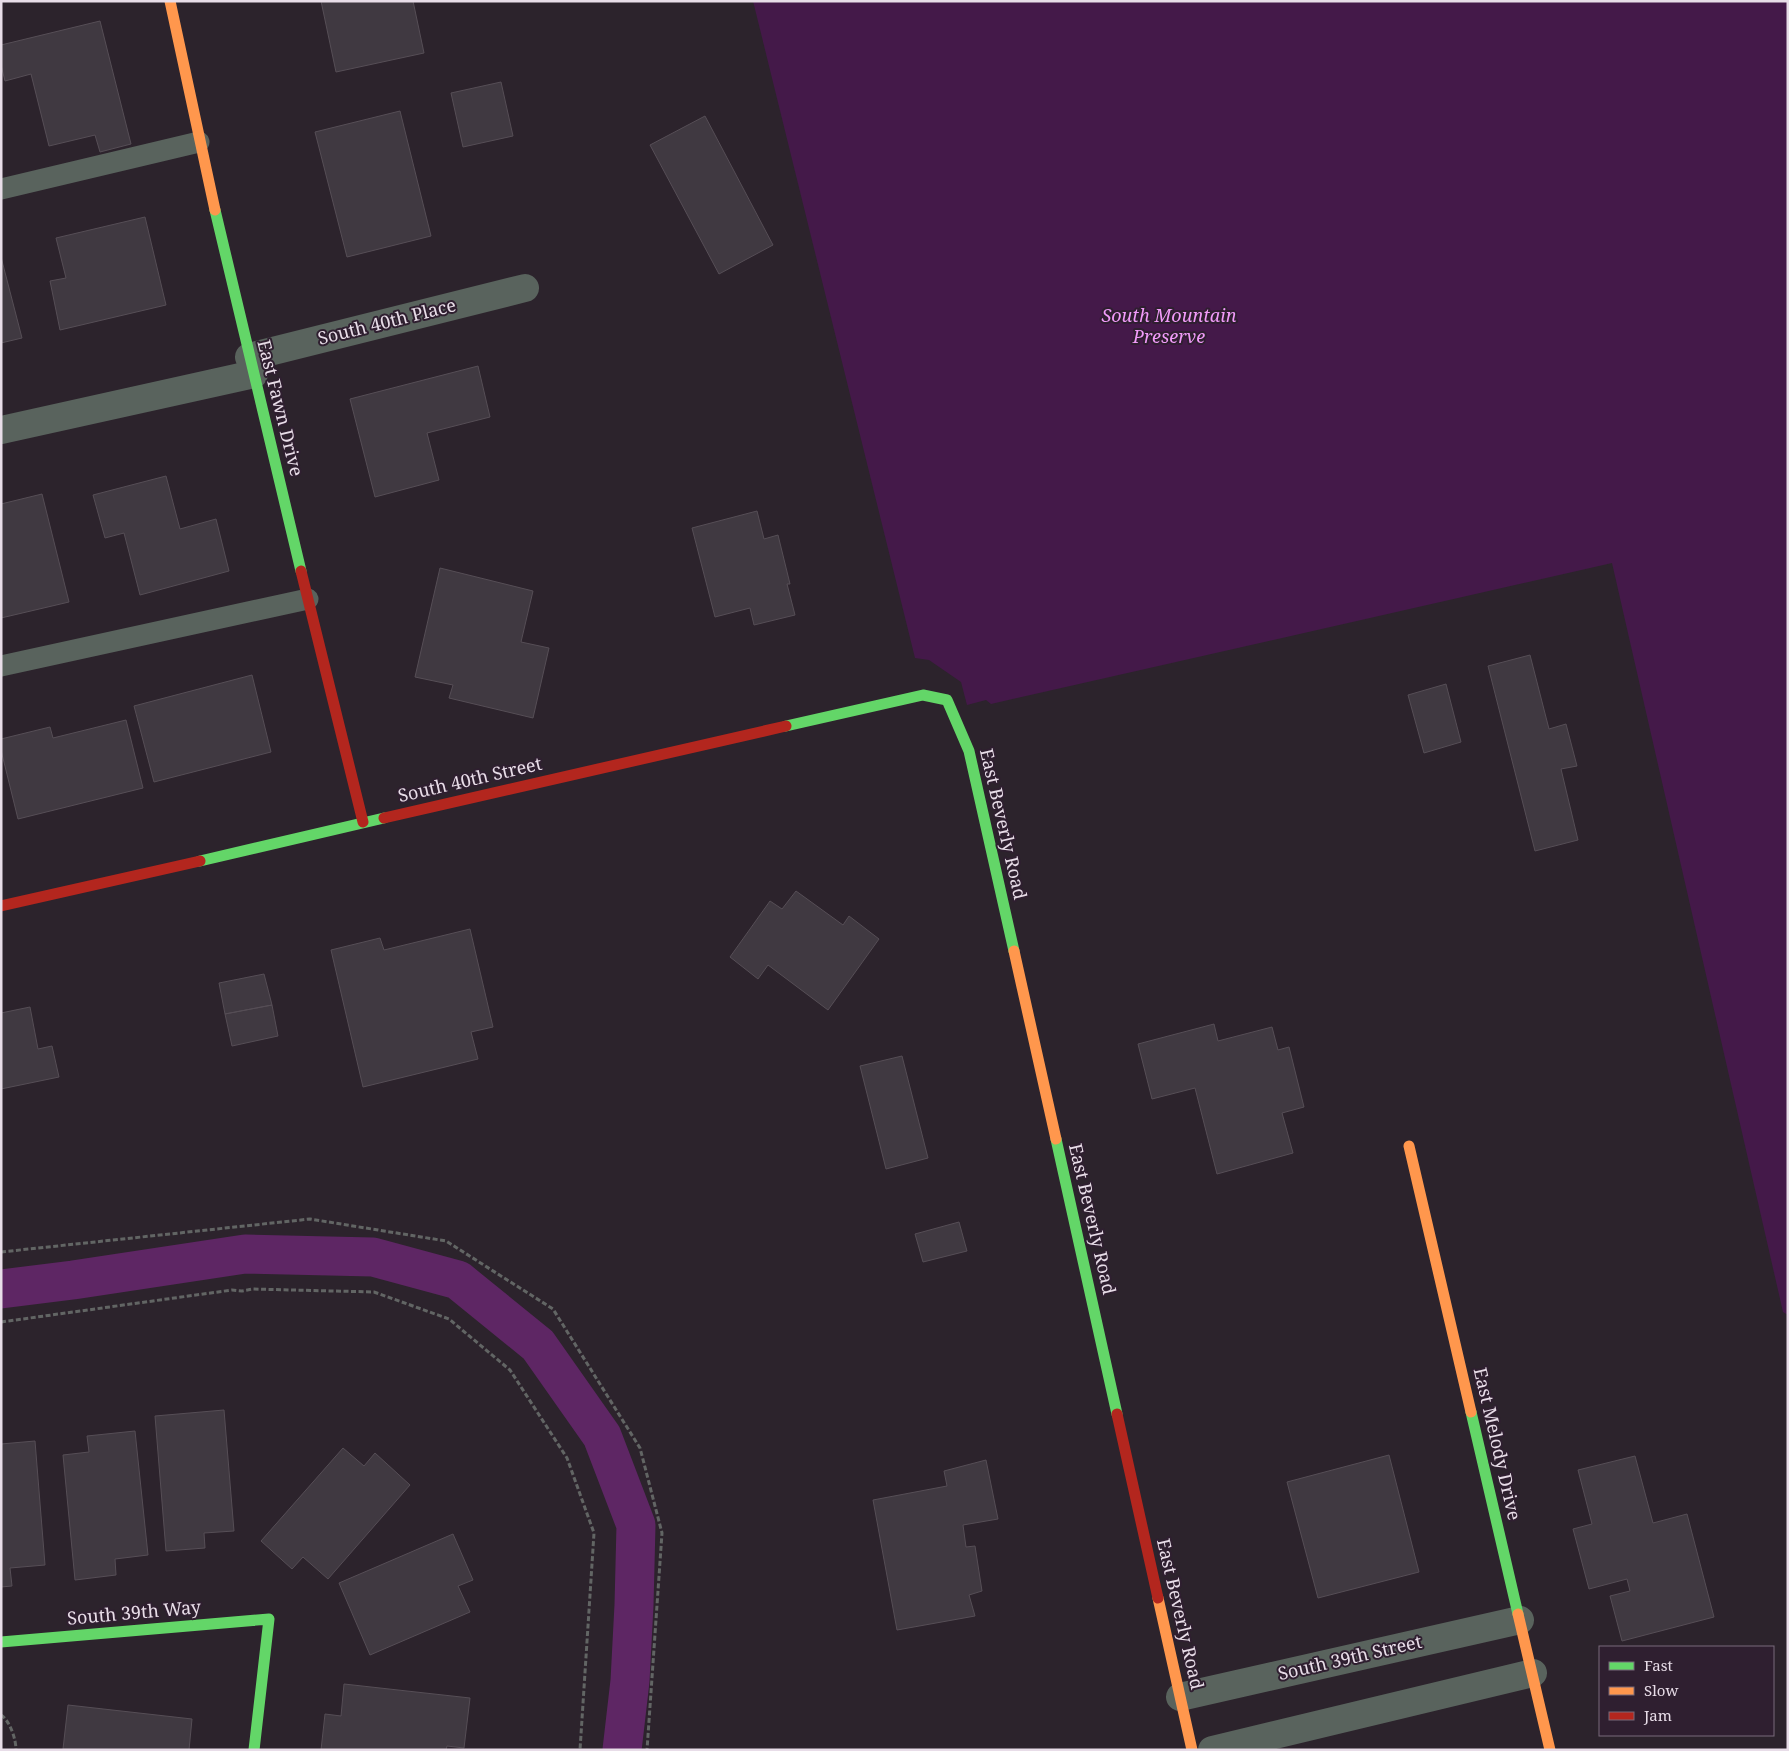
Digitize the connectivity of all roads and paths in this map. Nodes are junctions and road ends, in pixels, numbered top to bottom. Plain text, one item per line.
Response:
1 (170, 1) edge
2 (199, 142) junction
3 (1, 189) edge
4 (525, 288) dead end
5 (252, 365) junction
6 (1, 430) edge
7 (308, 600) junction
8 (1, 666) edge
9 (947, 700) joint
10 (363, 822) junction
11 (1, 906) edge
12 (1409, 1146) dead end
13 (1, 1252) edge
14 (1, 1322) edge
15 (1520, 1620) junction
16 (1, 1642) edge
17 (1533, 1674) junction
18 (1180, 1698) junction
19 (1, 1715) edge
20 (16, 1750) edge
21 (254, 1750) edge
22 (580, 1750) edge
23 (647, 1750) edge
24 (1192, 1750) edge
25 (1212, 1750) edge
26 (1550, 1750) edge

1 - 2 street, East Fawn Drive
2 - 3 lane
2 - 5 street, East Fawn Drive
4 - 5 street, South 40th Place
5 - 6 street, South 40th Place
5 - 7 street, East Fawn Drive
7 - 8 lane
7 - 10 street, East Fawn Drive
9 - 10 street, South 40th Street
9 - 18 street, East Beverly Road
10 - 11 street, South 40th Street
12 - 15 street, East Melody Drive
13 - 23 path
14 - 22 path
15 - 17 street, East Melody Drive
15 - 18 street, South 39th Street
16 - 21 street, South 39th Way
17 - 25 street
17 - 26 street, East Melody Drive
18 - 24 street, East Beverly Road
19 - 20 path

